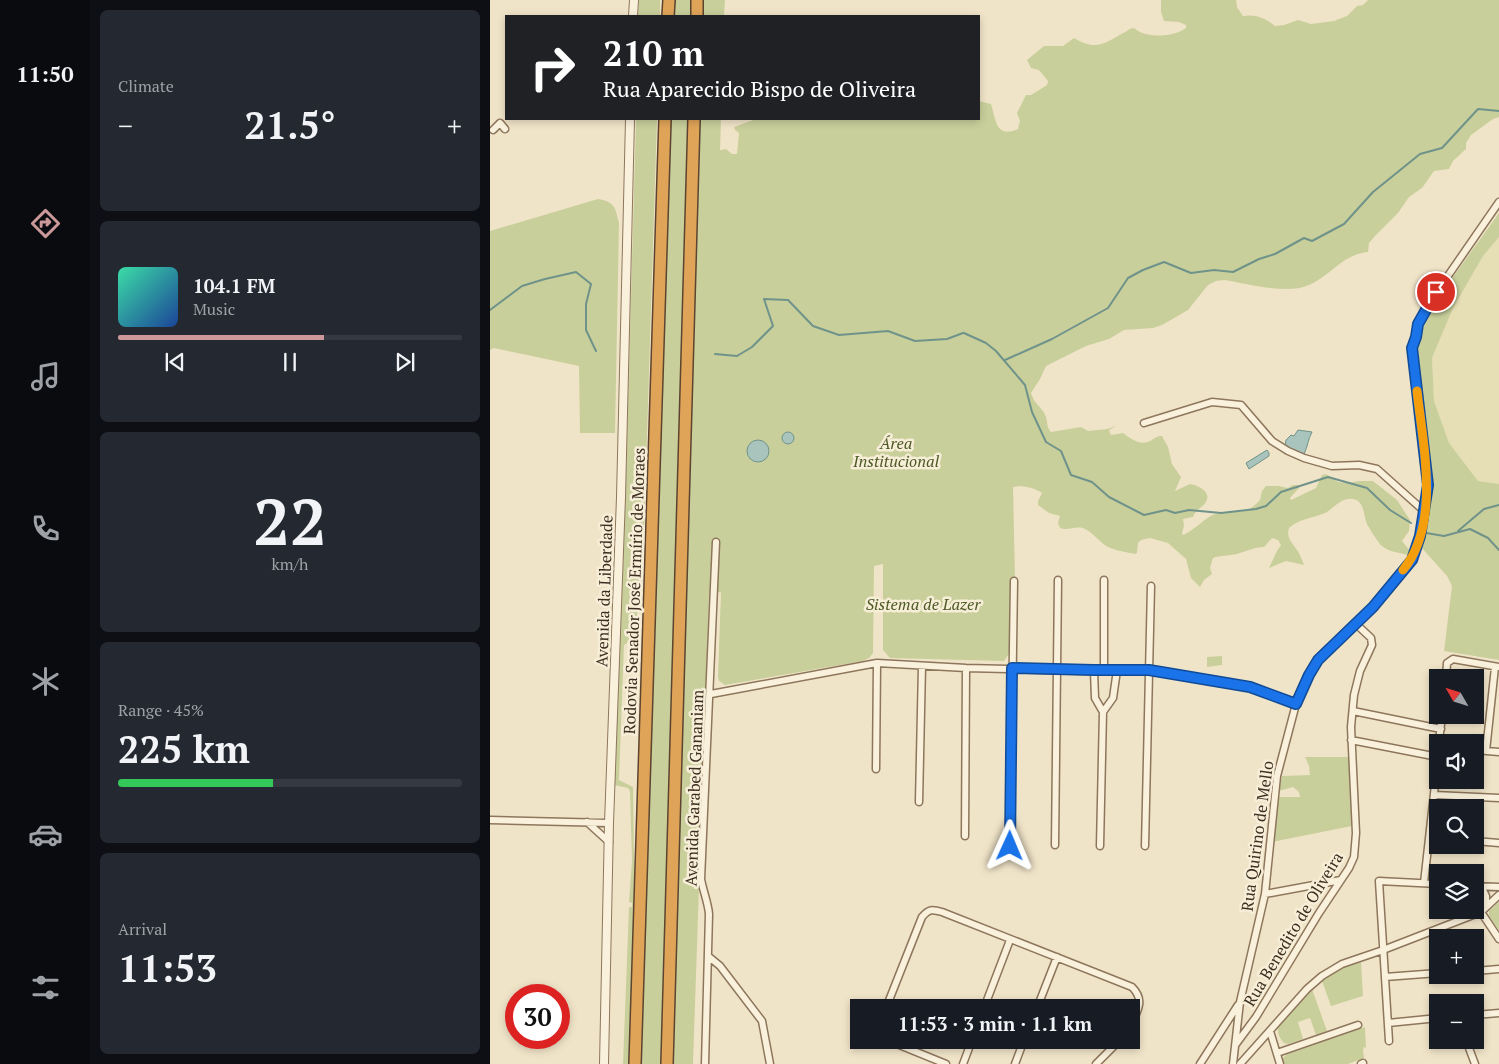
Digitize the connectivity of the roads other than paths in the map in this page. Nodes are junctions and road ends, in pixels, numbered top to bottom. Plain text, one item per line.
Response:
1 (634, 0) edge
2 (668, 0) edge
3 (697, 0) edge
4 (634, 15) edge
5 (668, 15) edge
6 (697, 15) edge
7 (630, 120) edge
8 (665, 120) edge
9 (694, 120) edge
10 (505, 129) dead end
11 (493, 130) dead end
12 (1499, 202) edge
13 (1144, 423) dead end
14 (1424, 511) junction
15 (716, 542) dead end
16 (1058, 580) dead end
17 (1104, 580) dead end
18 (1014, 582) dead end
19 (1151, 586) dead end
20 (1355, 623) junction
21 (877, 663) junction
22 (922, 666) junction
23 (1497, 667) edge
24 (966, 668) junction
25 (1012, 668) junction
26 (1447, 669) edge
27 (1057, 670) junction
28 (1094, 670) junction
29 (1104, 670) junction
30 (1117, 670) junction
31 (1149, 670) junction
32 (710, 694) junction
33 (1296, 704) junction
34 (1353, 711) junction
35 (1103, 712) junction
36 (1441, 724) edge
37 (1440, 729) junction
38 (1440, 734) edge
39 (1351, 740) junction
40 (1486, 751) joint
41 (1499, 752) edge
42 (1429, 755) edge
43 (876, 770) dead end
44 (1435, 789) edge
45 (1434, 794) junction
46 (1499, 798) edge
47 (1433, 799) edge
48 (919, 802) dead end
49 (490, 820) edge
50 (588, 822) junction
51 (609, 823) junction
52 (965, 836) dead end
53 (1429, 839) edge
54 (609, 842) junction
55 (1484, 842) edge
56 (1499, 843) edge
57 (1055, 845) dead end
58 (1010, 846) dead end
59 (1100, 846) dead end
60 (1145, 846) dead end
61 (1341, 880) junction
62 (1424, 883) junction
63 (1429, 883) edge
64 (1484, 886) edge
65 (1499, 887) edge
66 (1264, 894) junction
67 (1499, 895) edge
68 (1484, 908) edge
69 (1484, 911) edge
70 (1459, 919) edge
71 (1499, 939) edge
72 (1010, 940) junction
73 (1384, 950) junction
74 (708, 956) junction
75 (1057, 957) junction
76 (1499, 969) edge
77 (1484, 970) edge
78 (1429, 974) edge
79 (1385, 977) junction
80 (890, 999) edge
81 (987, 999) edge
82 (1041, 999) edge
83 (1140, 999) edge
84 (1240, 1002) junction
85 (1499, 1013) edge
86 (1484, 1014) edge
87 (1429, 1019) edge
88 (1388, 1023) junction
89 (1358, 1025) dead end
90 (1270, 1031) junction
91 (1389, 1042) dead end
92 (1236, 1044) junction
93 (909, 1049) edge
94 (969, 1049) edge
95 (1021, 1049) edge
96 (1111, 1049) edge
97 (1469, 1049) edge
98 (1277, 1053) junction
99 (604, 1064) edge
100 (635, 1064) edge
101 (668, 1064) edge
102 (705, 1064) edge
103 (770, 1064) edge
104 (946, 1064) edge
105 (963, 1064) edge
106 (1015, 1064) edge
107 (1096, 1064) edge
108 (1200, 1064) edge
109 (1233, 1064) edge
110 (1240, 1064) edge
111 (1280, 1064) edge
112 (1475, 1064) edge

1 - 4 street
2 - 5 highway
3 - 6 highway
7 - 51 street, Avenida da Liberdade
8 - 100 highway, Rodovia Senador José Ermírio de Moraes
9 - 101 highway
10 - 11 street
12 - 14 street, Rua Quirino de Mello
13 - 14 street
14 - 20 street, Rua Quirino de Mello
15 - 32 street, Avenida Garabed Gananiam
16 - 27 street
17 - 29 street
18 - 25 street
19 - 31 street
20 - 33 street, Rua Quirino de Mello
20 - 34 street, Rua Benedito de Oliveira
21 - 22 street
21 - 32 street
21 - 43 street
22 - 24 street
22 - 48 street
23 - 26 street
23 - 40 street
24 - 25 street
24 - 52 street
25 - 27 street
25 - 58 street
27 - 28 street
27 - 57 street
28 - 29 street
28 - 35 street
29 - 30 street
30 - 31 street
30 - 35 street
31 - 33 street
31 - 60 street
32 - 74 street, Avenida Garabed Gananiam
33 - 66 street, Rua Quirino de Mello
34 - 37 street
34 - 39 street, Rua Benedito de Oliveira
35 - 59 street
36 - 37 street
37 - 38 street
39 - 42 street
39 - 61 street, Rua Benedito de Oliveira
40 - 41 street
44 - 45 street
45 - 46 street
45 - 47 street
49 - 50 street
50 - 51 street
50 - 54 street
51 - 54 street, Avenida da Liberdade
53 - 62 street
54 - 99 street, Avenida da Liberdade
55 - 56 street
61 - 66 street
61 - 92 street, Rua Benedito de Oliveira
62 - 63 street
62 - 73 street
64 - 65 street
66 - 84 street, Rua Quirino de Mello
67 - 68 street
69 - 71 street
70 - 73 street
72 - 75 street
72 - 80 street
72 - 81 street
73 - 79 street
73 - 90 street
74 - 102 street, Avenida Garabed Gananiam
74 - 103 street
75 - 82 street
75 - 83 street
76 - 77 street
78 - 79 street
79 - 88 street
84 - 92 street, Rua Quirino de Mello
84 - 108 street
85 - 86 street
87 - 88 street
88 - 91 street
89 - 98 street
90 - 98 street
90 - 110 street
92 - 109 street, Rua Quirino de Mello
93 - 104 street
94 - 105 street
95 - 106 street
96 - 107 street
97 - 112 street
98 - 111 street

